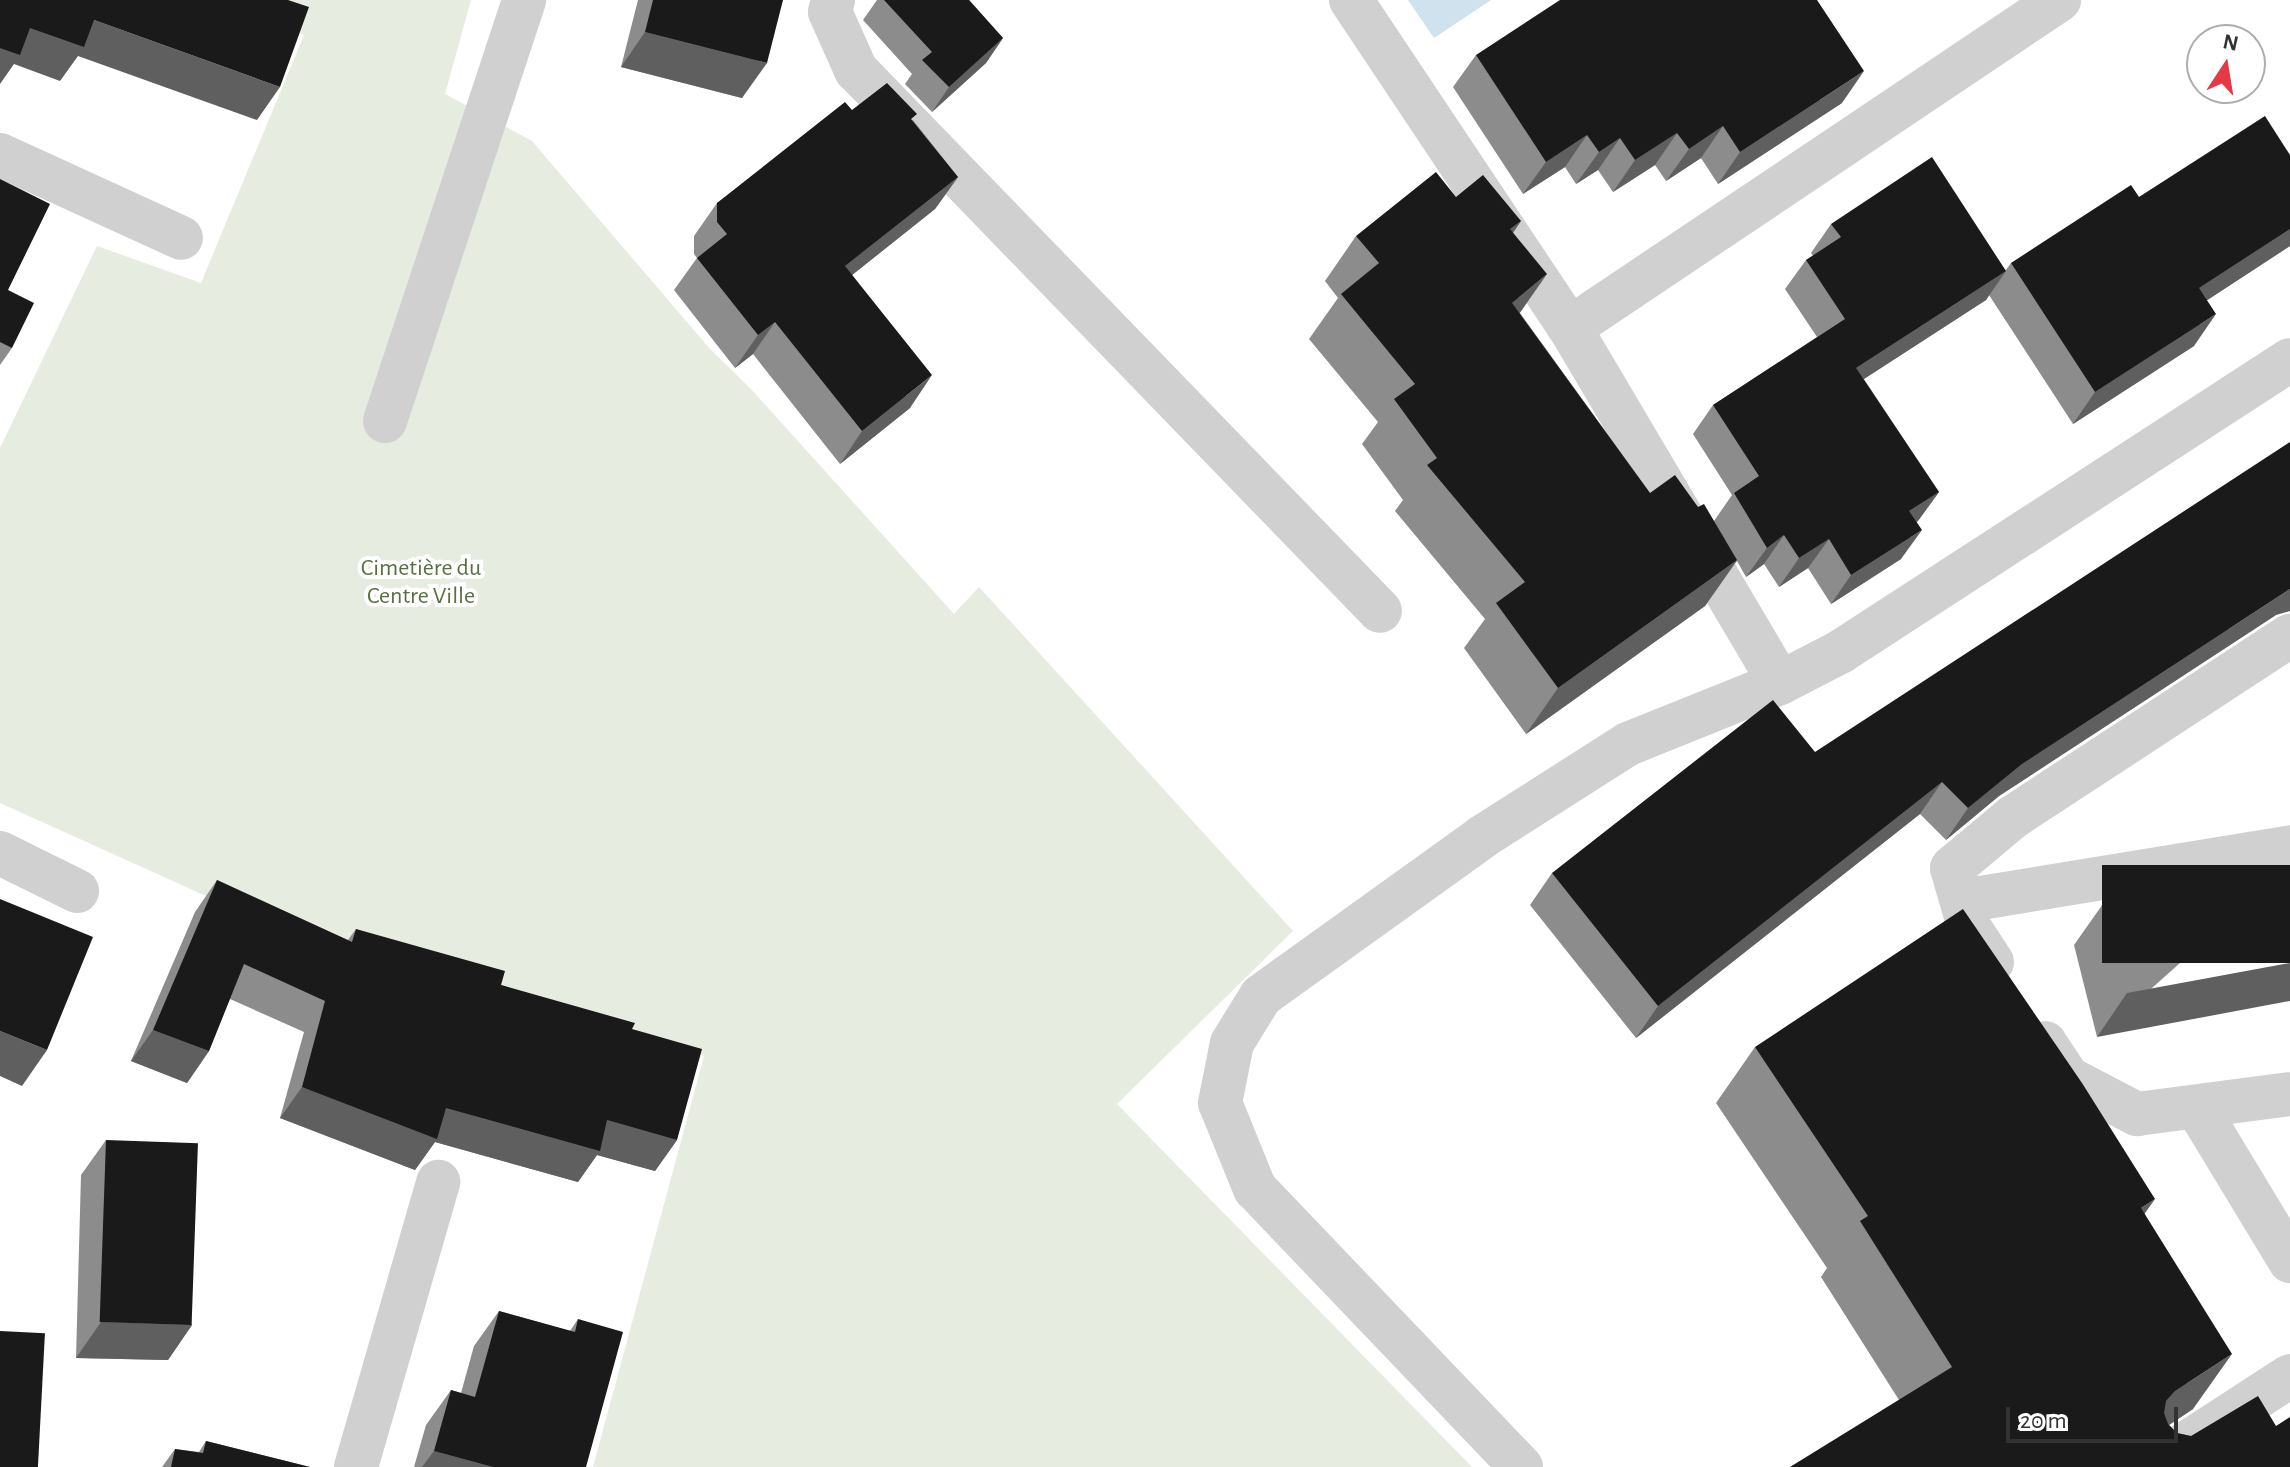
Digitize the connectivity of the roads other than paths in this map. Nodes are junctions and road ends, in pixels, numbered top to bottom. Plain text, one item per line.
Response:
1 (524, 0) edge
2 (833, 0) edge
3 (1351, 0) edge
4 (2059, 0) edge
5 (0, 155) edge
6 (181, 238) dead end
7 (1570, 328) junction
8 (2290, 360) edge
9 (385, 421) dead end
10 (1380, 611) dead end
11 (2290, 636) edge
12 (1780, 683) junction
13 (2290, 847) edge
14 (0, 853) edge
15 (77, 891) dead end
16 (1962, 901) junction
17 (2290, 1094) edge
18 (2198, 1109) junction
19 (438, 1182) dead end
20 (2290, 1261) edge
21 (2290, 1376) edge
22 (356, 1467) edge
23 (1521, 1467) edge
24 (2150, 1467) edge

1 - 9 street
2 - 10 street
3 - 7 street
4 - 7 street
5 - 6 street
7 - 12 street
8 - 12 street
11 - 16 street
12 - 23 street
13 - 16 street
14 - 15 street
16 - 18 street
17 - 18 street
18 - 20 street
19 - 22 street
21 - 24 street

